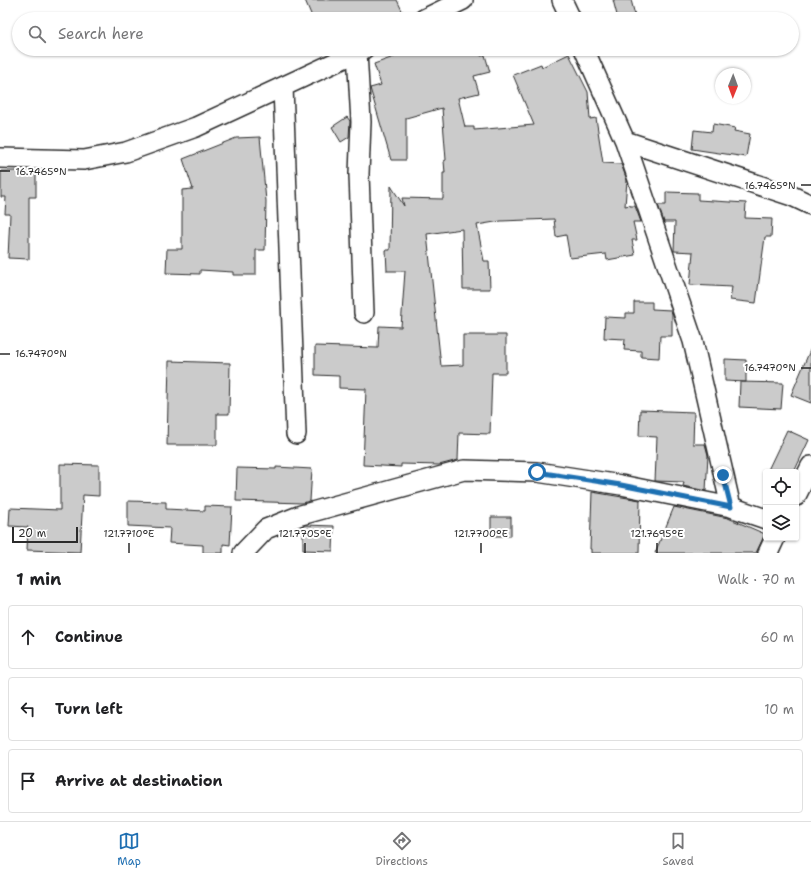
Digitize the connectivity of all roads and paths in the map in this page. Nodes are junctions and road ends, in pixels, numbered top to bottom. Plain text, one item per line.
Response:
1 (463, 0) edge
2 (562, 0) edge
3 (438, 12) edge
4 (568, 12) edge
5 (349, 56) edge
6 (360, 56) edge
7 (587, 56) edge
8 (284, 87) junction
9 (625, 141) junction
10 (0, 158) edge
11 (811, 205) edge
12 (364, 313) dead end
13 (296, 434) dead end
14 (811, 466) edge
15 (799, 490) edge
16 (731, 507) junction
17 (763, 518) edge
18 (774, 541) edge
19 (243, 553) edge
20 (768, 553) edge

1 - 3 street
2 - 4 street
5 - 8 street
6 - 12 street
7 - 9 street
8 - 10 street
8 - 13 street
9 - 11 street
9 - 16 street
14 - 15 street
16 - 17 street
16 - 19 street
18 - 20 street

